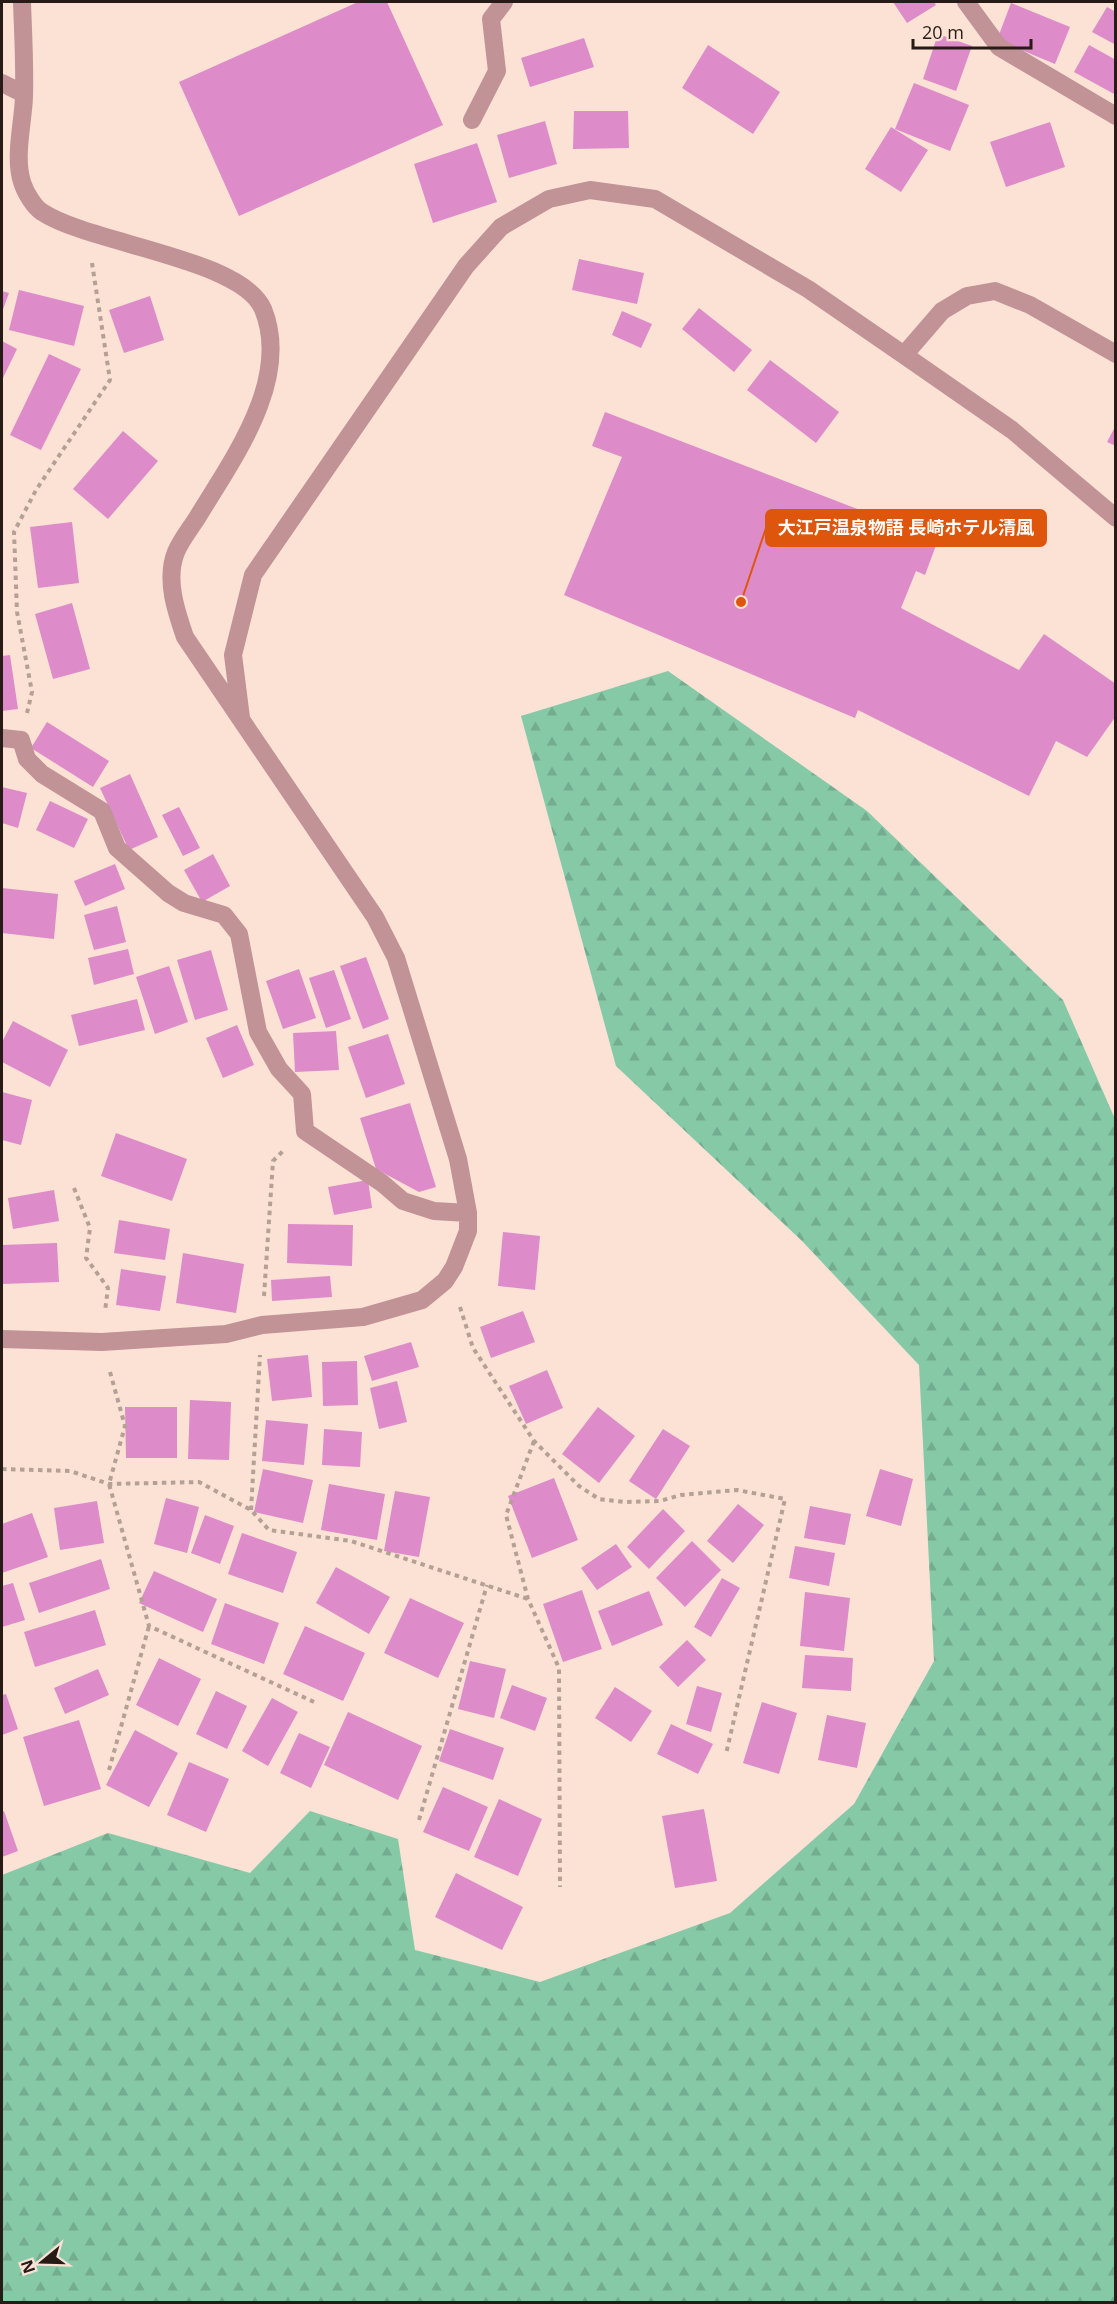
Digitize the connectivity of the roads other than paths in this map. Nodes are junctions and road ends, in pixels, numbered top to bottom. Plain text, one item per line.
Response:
1 (22, 2) edge
2 (504, 2) edge
3 (966, 2) edge
4 (2, 83) edge
5 (24, 94) junction
6 (1116, 116) edge
7 (472, 120) dead end
8 (1116, 354) edge
9 (904, 355) junction
10 (1116, 518) edge
11 (242, 722) junction
12 (2, 738) edge
13 (468, 1213) junction
14 (2, 1340) edge

1 - 5 street
2 - 7 street
3 - 6 street
4 - 5 street
5 - 11 street
8 - 9 street
9 - 10 street
9 - 11 street
11 - 13 street
12 - 13 street
13 - 14 street

